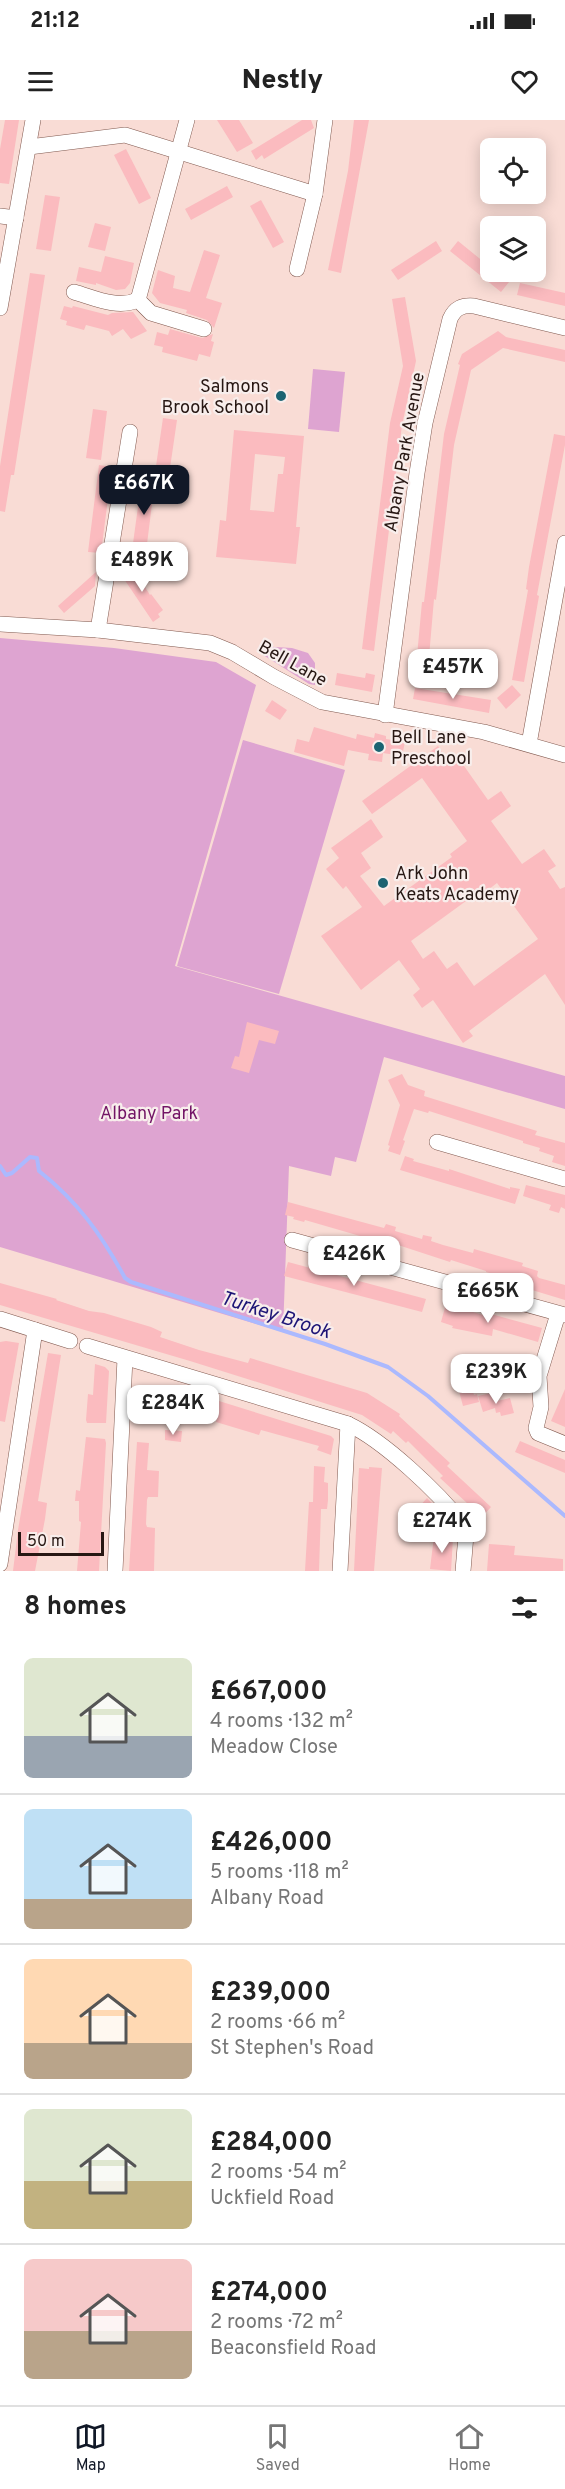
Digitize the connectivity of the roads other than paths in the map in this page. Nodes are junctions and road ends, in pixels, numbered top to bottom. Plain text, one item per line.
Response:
1 (33, 120) edge
2 (187, 120) edge
3 (325, 120) edge
4 (29, 147) junction
5 (180, 152) junction
6 (315, 194) junction
7 (0, 216) edge
8 (16, 218) junction
9 (297, 269) dead end
10 (74, 292) dead end
11 (138, 300) junction
12 (0, 309) edge
13 (565, 328) edge
14 (204, 329) dead end
15 (130, 432) dead end
16 (565, 543) edge
17 (0, 624) edge
18 (98, 630) junction
19 (385, 714) junction
20 (529, 744) junction
21 (565, 755) edge
22 (437, 1142) dead end
23 (565, 1179) edge
24 (292, 1240) dead end
25 (562, 1315) edge
26 (0, 1319) edge
27 (35, 1330) junction
28 (70, 1341) dead end
29 (87, 1346) dead end
30 (125, 1358) junction
31 (348, 1424) junction
32 (565, 1444) edge
33 (0, 1564) edge
34 (115, 1571) edge
35 (340, 1571) edge
36 (463, 1571) edge

1 - 4 street
2 - 5 street
3 - 6 street
4 - 5 street
4 - 8 street
5 - 6 street
5 - 11 street
6 - 9 street
7 - 8 street
8 - 12 street
10 - 11 street
11 - 14 street
13 - 19 street, Albany Park Avenue
15 - 18 street
16 - 20 street
17 - 18 street, Bell Lane
18 - 19 street, Bell Lane
19 - 20 street, Bell Lane
20 - 21 street, Bell Lane
22 - 23 street
24 - 25 street
25 - 32 street
26 - 27 street
27 - 28 street
27 - 33 street
29 - 30 street
30 - 31 street
30 - 34 street
31 - 35 street
31 - 36 street

